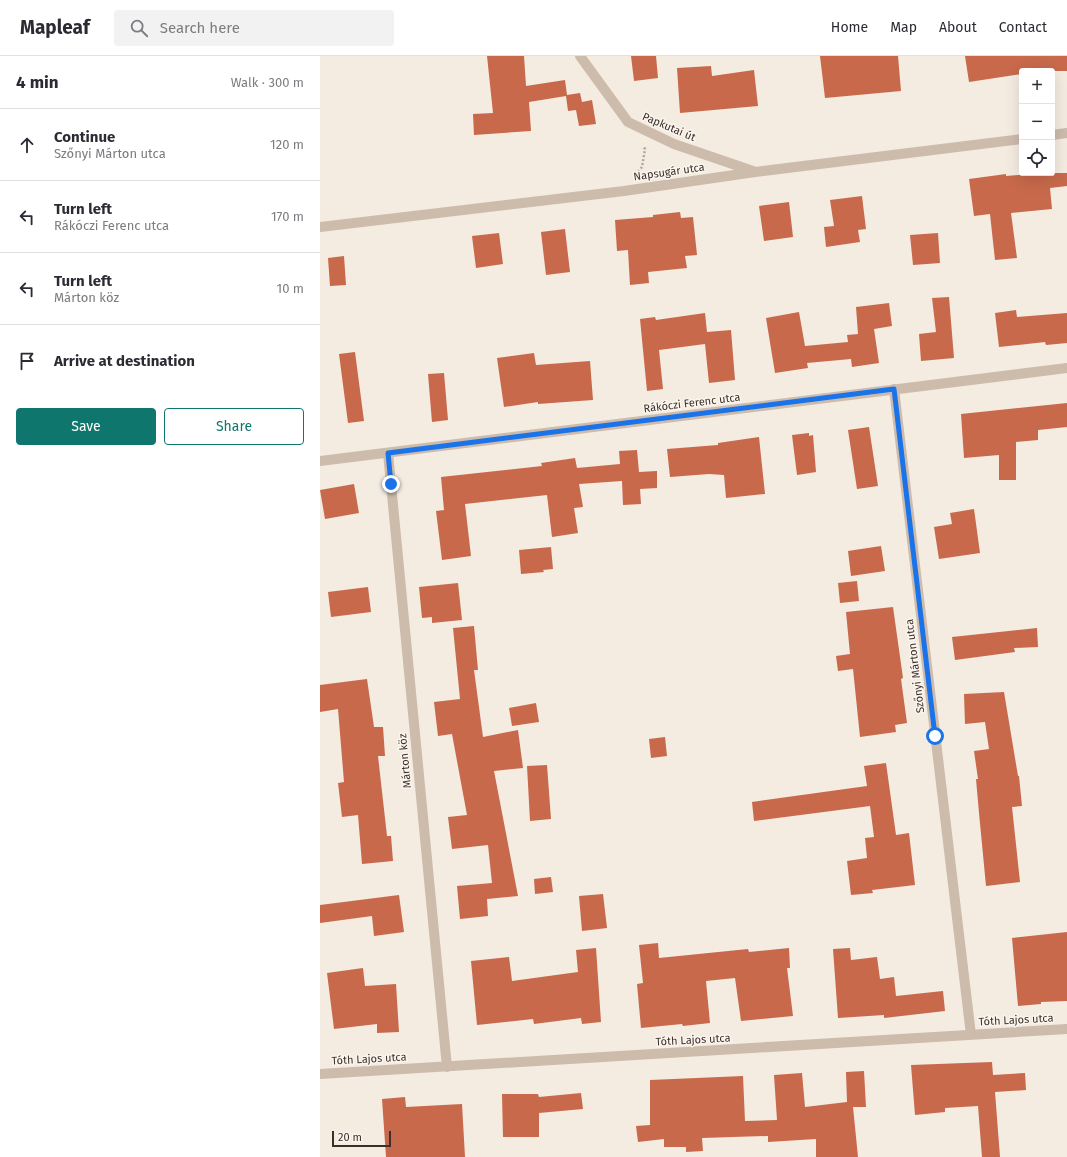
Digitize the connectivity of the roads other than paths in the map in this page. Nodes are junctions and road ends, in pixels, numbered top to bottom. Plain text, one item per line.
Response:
1 (580, 56) edge
2 (1067, 133) edge
3 (1055, 135) edge
4 (1019, 138) edge
5 (755, 172) junction
6 (320, 227) edge
7 (1067, 368) edge
8 (894, 389) junction
9 (388, 453) junction
10 (320, 461) edge
11 (1067, 1029) edge
12 (971, 1035) junction
13 (447, 1067) junction
14 (320, 1074) edge

1 - 5 street, Papkutai út
2 - 3 street
4 - 5 street, Napsugár utca
5 - 6 street, Napsugár utca
7 - 8 street, Rákóczi Ferenc utca
8 - 9 street, Rákóczi Ferenc utca
8 - 12 street, Szőnyi Márton utca
9 - 10 street, Rákóczi Ferenc utca
9 - 13 street, Márton köz
11 - 12 street, Tóth Lajos utca
12 - 13 street, Tóth Lajos utca
13 - 14 street, Tóth Lajos utca

